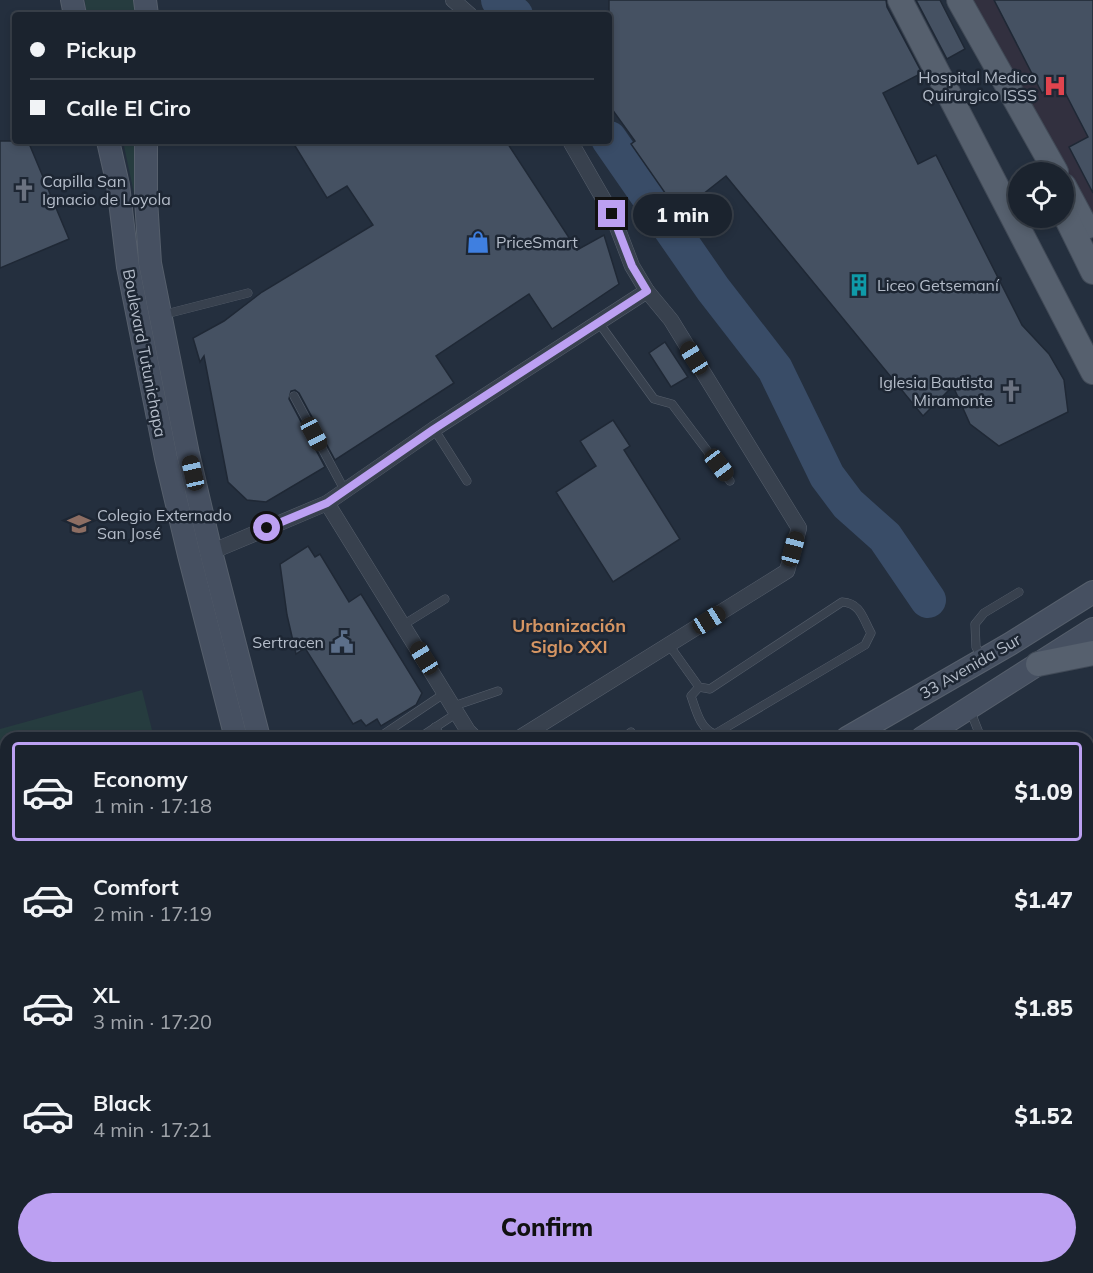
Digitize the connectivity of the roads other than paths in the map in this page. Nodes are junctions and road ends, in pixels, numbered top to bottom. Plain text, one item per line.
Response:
1 (453, 0) edge
2 (900, 0) edge
3 (912, 0) edge
4 (948, 0) edge
5 (959, 0) edge
6 (467, 12) edge
7 (109, 144) edge
8 (146, 144) edge
9 (572, 144) edge
10 (1037, 162) edge
11 (1050, 162) edge
12 (1008, 178) edge
13 (1074, 204) edge
14 (1034, 228) edge
15 (1071, 228) edge
16 (1093, 239) edge
17 (1093, 272) edge
18 (647, 291) junction
19 (248, 292) dead end
20 (161, 316) junction
21 (599, 323) junction
22 (1093, 345) edge
23 (1093, 372) edge
24 (294, 396) dead end
25 (434, 429) junction
26 (467, 481) dead end
27 (730, 481) dead end
28 (345, 491) junction
29 (327, 503) junction
30 (211, 552) junction
31 (1018, 592) dead end
32 (1093, 592) edge
33 (445, 599) dead end
34 (403, 624) junction
35 (1093, 629) edge
36 (669, 645) junction
37 (1093, 652) edge
38 (982, 660) junction
39 (1038, 664) junction
40 (699, 687) junction
41 (498, 691) dead end
42 (445, 693) junction
43 (969, 708) junction
44 (455, 710) junction
45 (949, 720) junction
46 (235, 732) edge
47 (257, 732) edge
48 (387, 732) edge
49 (429, 732) edge
50 (469, 732) edge
51 (529, 732) edge
52 (710, 732) edge
53 (718, 732) edge
54 (857, 732) edge
55 (931, 732) edge
56 (939, 732) edge
57 (979, 732) edge

1 - 6 street
2 - 23 main road
3 - 12 main road
4 - 10 main road
5 - 11 main road
7 - 46 main road, Boulevard Tutunichapa
8 - 20 main road, Boulevard Tutunichapa
9 - 18 street
13 - 16 main road
14 - 22 main road
15 - 17 main road
18 - 21 street
18 - 36 street
19 - 20 lane
20 - 30 main road, Boulevard Tutunichapa
21 - 25 street
21 - 27 lane
24 - 28 lane
25 - 26 lane
25 - 28 street
28 - 29 street
29 - 30 street
29 - 34 street
30 - 47 main road, Boulevard Tutunichapa
31 - 38 lane
32 - 38 main road, 33 Avenida Sur
33 - 34 lane
34 - 42 street
35 - 39 main road, 33 Avenida Sur
36 - 40 lane
36 - 51 street
37 - 39 main road
38 - 54 main road, 33 Avenida Sur
39 - 43 main road, 33 Avenida Sur
40 - 52 lane
40 - 53 lane
41 - 44 lane
42 - 44 street
42 - 48 lane
43 - 45 main road, 33 Avenida Sur
43 - 57 lane
44 - 49 lane
44 - 50 street
45 - 55 main road, 33 Avenida Sur
45 - 56 main road

